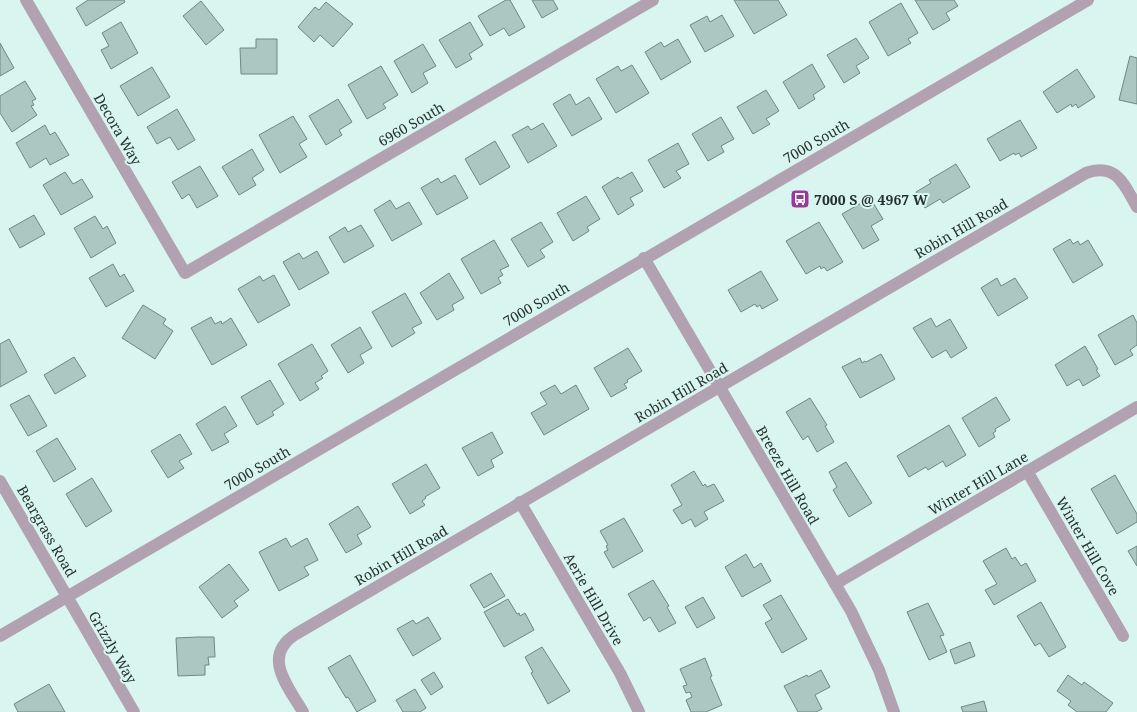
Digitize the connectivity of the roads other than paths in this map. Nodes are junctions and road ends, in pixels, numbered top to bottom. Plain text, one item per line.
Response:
1 (26, 0) edge
2 (653, 0) edge
3 (1088, 0) edge
4 (1137, 207) edge
5 (644, 258) junction
6 (185, 273) joint
7 (719, 387) junction
8 (1137, 407) edge
9 (1027, 471) junction
10 (0, 481) edge
11 (520, 502) junction
12 (835, 584) junction
13 (67, 596) junction
14 (0, 636) edge
15 (1123, 636) dead end
16 (134, 712) edge
17 (303, 712) edge
18 (639, 712) edge
19 (894, 712) edge

1 - 6 street, Decora Way
2 - 6 street, 6960 South
3 - 5 street, 7000 South
4 - 7 street, Robin Hill Road
5 - 7 street, Breeze Hill Road
5 - 13 street, 7000 South
7 - 11 street, Robin Hill Road
7 - 12 street, Breeze Hill Road
8 - 9 street, Winter Hill Lane
9 - 12 street, Winter Hill Lane
9 - 15 street, Winter Hill Cove
10 - 13 street, Beargrass Road
11 - 17 street, Robin Hill Road
11 - 18 street, Aerie Hill Drive
12 - 19 street, Breeze Hill Road
13 - 14 street, 7000 South
13 - 16 street, Grizzly Way

